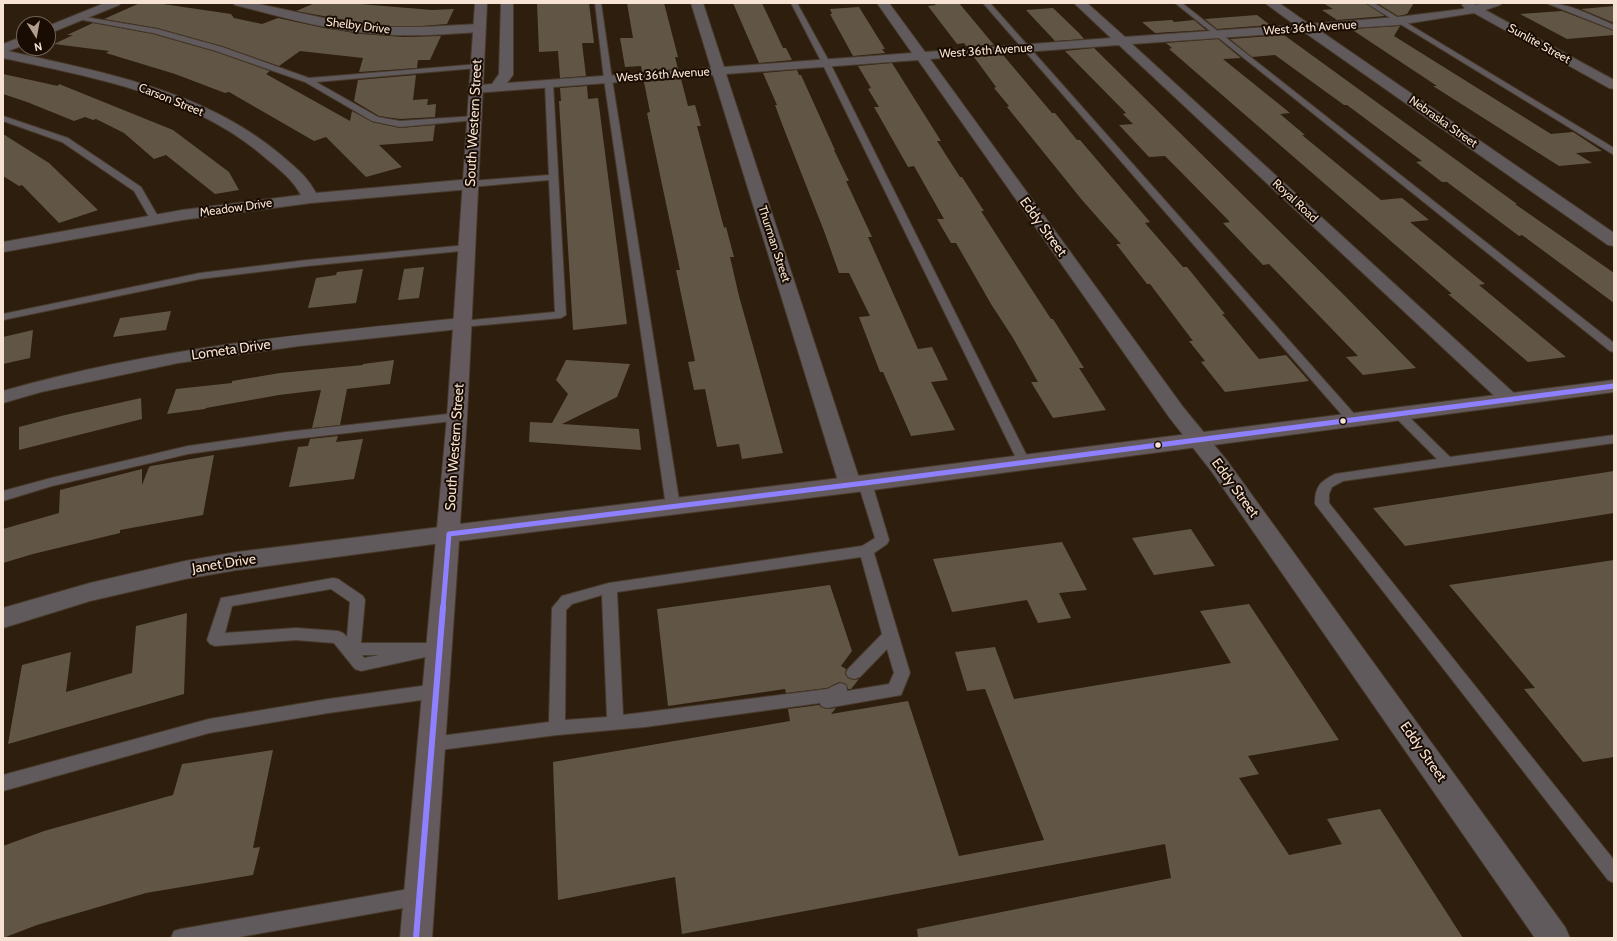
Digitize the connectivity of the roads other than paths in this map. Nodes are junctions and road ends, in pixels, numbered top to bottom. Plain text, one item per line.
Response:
1 (115, 3) edge
2 (239, 3) edge
3 (481, 3) edge
4 (507, 3) edge
5 (598, 3) edge
6 (697, 3) edge
7 (794, 3) edge
8 (883, 3) edge
9 (986, 3) edge
10 (1080, 3) edge
11 (1178, 3) edge
12 (1271, 3) edge
13 (1369, 3) edge
14 (1496, 3) edge
15 (1549, 3) edge
16 (1470, 6) edge
17 (80, 18) junction
18 (1398, 21) junction
19 (56, 27) edge
20 (480, 28) junction
21 (1307, 28) junction
22 (1614, 28) edge
23 (1218, 34) junction
24 (1122, 41) junction
25 (16, 43) edge
26 (1027, 48) junction
27 (3, 49) edge
28 (3, 54) edge
29 (920, 56) junction
30 (826, 63) junction
31 (477, 66) junction
32 (719, 71) junction
33 (608, 79) junction
34 (308, 80) junction
35 (549, 83) junction
36 (1614, 85) edge
37 (496, 87) junction
38 (475, 89) junction
39 (3, 118) edge
40 (475, 118) junction
41 (1614, 152) edge
42 (554, 177) junction
43 (471, 184) junction
44 (311, 198) junction
45 (155, 220) junction
46 (1614, 240) edge
47 (4, 246) edge
48 (467, 248) junction
49 (3, 317) edge
50 (462, 324) junction
51 (1614, 349) edge
52 (1614, 386) edge
53 (3, 397) edge
54 (1509, 399) junction
55 (1399, 414) junction
56 (457, 417) junction
57 (1353, 420) junction
58 (1614, 439) edge
59 (1198, 440) junction
60 (1024, 462) junction
61 (1447, 462) junction
62 (858, 484) junction
63 (3, 496) edge
64 (673, 506) junction
65 (449, 534) junction
66 (866, 551) junction
67 (609, 588) junction
68 (3, 618) edge
69 (890, 636) junction
70 (440, 649) junction
71 (854, 673) dead end
72 (840, 690) dead end
73 (436, 691) junction
74 (797, 700) junction
75 (615, 722) junction
76 (557, 728) junction
77 (432, 744) junction
78 (3, 782) edge
79 (1614, 874) edge
80 (420, 896) junction
81 (181, 938) edge
82 (416, 938) edge
83 (1554, 938) edge

1 - 17 street
2 - 20 street, Shelby Drive
3 - 20 main road, South Western Street
4 - 37 street
5 - 33 lane
6 - 32 street, Thurman Street
7 - 30 lane
8 - 29 street, Eddy Street
9 - 26 lane
10 - 24 street, Royal Road
11 - 23 lane
12 - 21 street, Nebraska Street
13 - 18 lane
14 - 16 street, West 36th Avenue
15 - 22 lane
16 - 18 street, West 36th Avenue
16 - 36 street, Sunlite Street
17 - 19 street
17 - 34 lane
18 - 21 street, West 36th Avenue
18 - 41 lane
20 - 31 main road, South Western Street
21 - 23 street, West 36th Avenue
21 - 46 street, Nebraska Street
23 - 24 street, West 36th Avenue
23 - 51 lane
24 - 26 street, West 36th Avenue
24 - 54 street, Royal Road
25 - 27 street
26 - 29 street, West 36th Avenue
26 - 57 lane
28 - 44 street, Carson Street
29 - 30 street, West 36th Avenue
29 - 59 street, Eddy Street
30 - 32 street, West 36th Avenue
30 - 60 lane
31 - 34 lane
31 - 38 main road, South Western Street
32 - 33 street, West 36th Avenue
32 - 62 street, Thurman Street
33 - 35 street, West 36th Avenue
33 - 64 lane
34 - 40 lane
35 - 37 street, West 36th Avenue
35 - 42 lane
37 - 38 street, West 36th Avenue
38 - 40 main road, South Western Street
39 - 45 lane
40 - 43 main road, South Western Street
42 - 43 lane
42 - 50 lane
43 - 44 street, Meadow Drive
43 - 48 main road, South Western Street
44 - 45 street, Meadow Drive
45 - 47 street, Meadow Drive
48 - 49 lane
48 - 50 main road, South Western Street
50 - 53 street, Lometa Drive
50 - 56 main road, South Western Street
52 - 54 main road
54 - 55 main road
55 - 57 main road
55 - 61 lane
56 - 63 lane
56 - 65 main road, South Western Street
57 - 59 main road
58 - 61 lane
59 - 60 main road
59 - 83 street, Eddy Street
60 - 62 main road
61 - 79 lane
62 - 64 main road
62 - 66 lane
64 - 65 main road
65 - 68 street, Janet Drive
65 - 70 main road, South Western Street
66 - 67 lane
66 - 69 lane
67 - 75 lane
67 - 76 lane
69 - 71 lane
69 - 74 lane
70 - 70 lane
70 - 73 main road, South Western Street
72 - 74 lane
73 - 77 main road, South Western Street
73 - 78 lane
74 - 75 lane
75 - 76 lane
76 - 77 lane
77 - 80 main road, South Western Street
80 - 81 lane
80 - 82 main road, South Western Street

